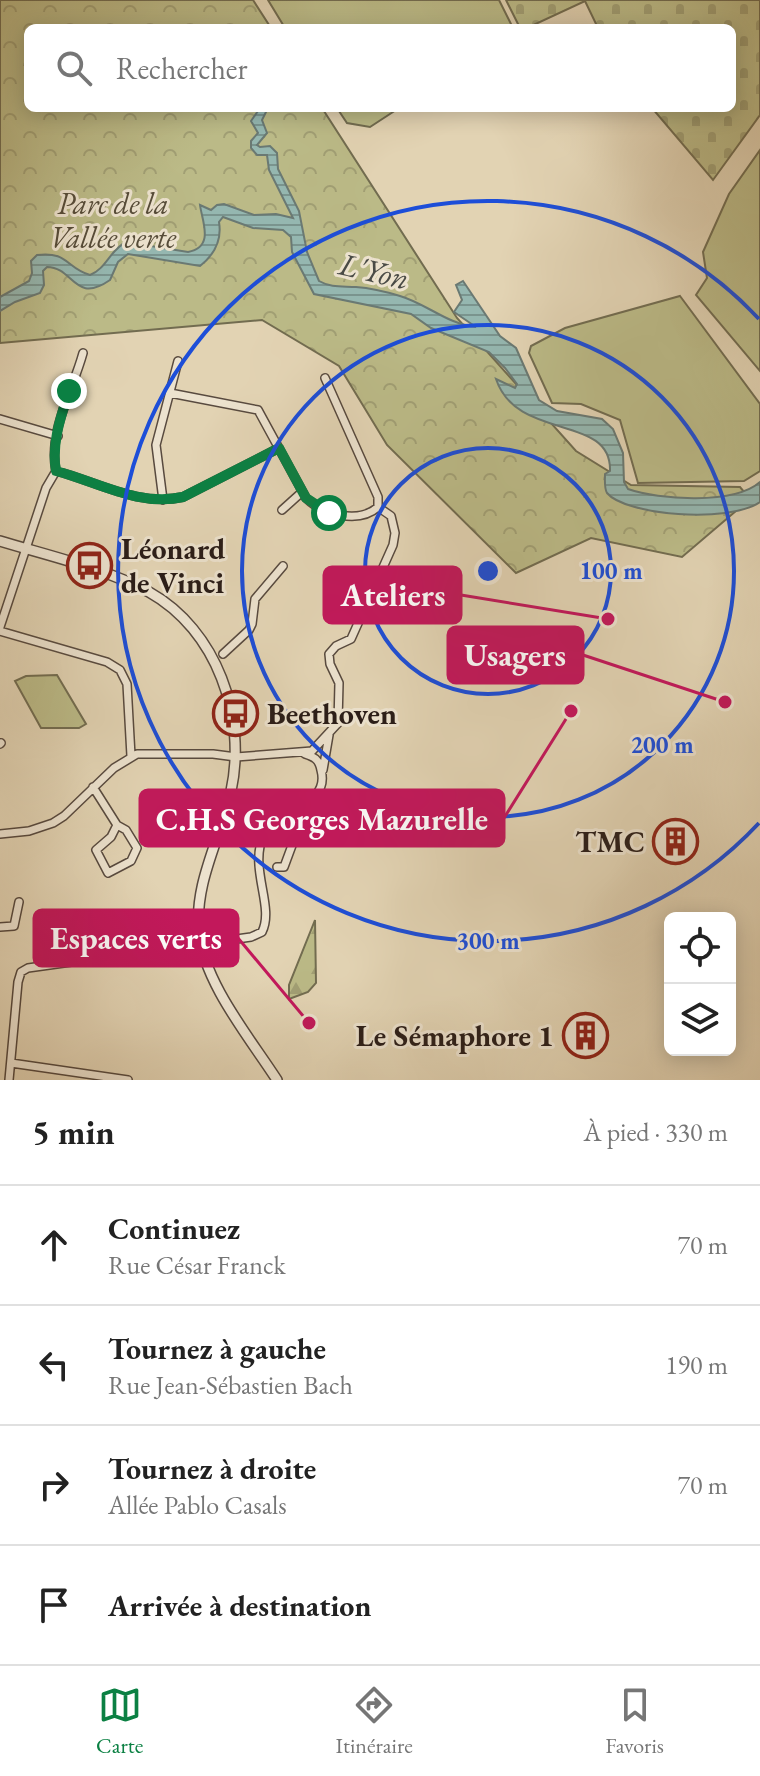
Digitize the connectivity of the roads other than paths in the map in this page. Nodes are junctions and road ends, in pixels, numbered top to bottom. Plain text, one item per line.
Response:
1 (83, 353) dead end
2 (178, 361) dead end
3 (325, 378) dead end
4 (170, 393) junction
5 (0, 419) edge
6 (58, 436) junction
7 (279, 448) junction
8 (56, 471) junction
9 (302, 492) junction
10 (163, 500) junction
11 (378, 507) junction
12 (282, 510) dead end
13 (0, 541) edge
14 (26, 549) junction
15 (283, 566) dead end
16 (0, 629) edge
17 (223, 654) dead end
18 (329, 734) junction
19 (304, 754) junction
20 (131, 756) junction
21 (236, 757) junction
22 (322, 773) junction
23 (93, 787) junction
24 (280, 818) junction
25 (117, 825) junction
26 (0, 834) edge
27 (277, 867) dead end
28 (19, 902) dead end
29 (0, 927) edge
30 (200, 943) junction
31 (11, 1063) junction
32 (9, 1080) edge
33 (128, 1080) edge
34 (277, 1080) edge

1 - 6 street
2 - 4 street
3 - 11 street
4 - 7 street
4 - 10 street
5 - 6 street
6 - 8 street
7 - 9 street
7 - 10 street
8 - 10 street
8 - 14 street
9 - 11 street
9 - 12 street
11 - 18 street
13 - 14 street
14 - 16 street
14 - 21 street
15 - 17 street
16 - 20 street
18 - 19 street
18 - 22 street
19 - 21 street
19 - 22 street
20 - 21 street
20 - 23 street
21 - 30 street
22 - 24 street
23 - 25 street
23 - 26 street
24 - 27 street
24 - 30 street
25 - 25 street
28 - 29 street
30 - 31 street
30 - 34 street
31 - 32 street
31 - 33 street

